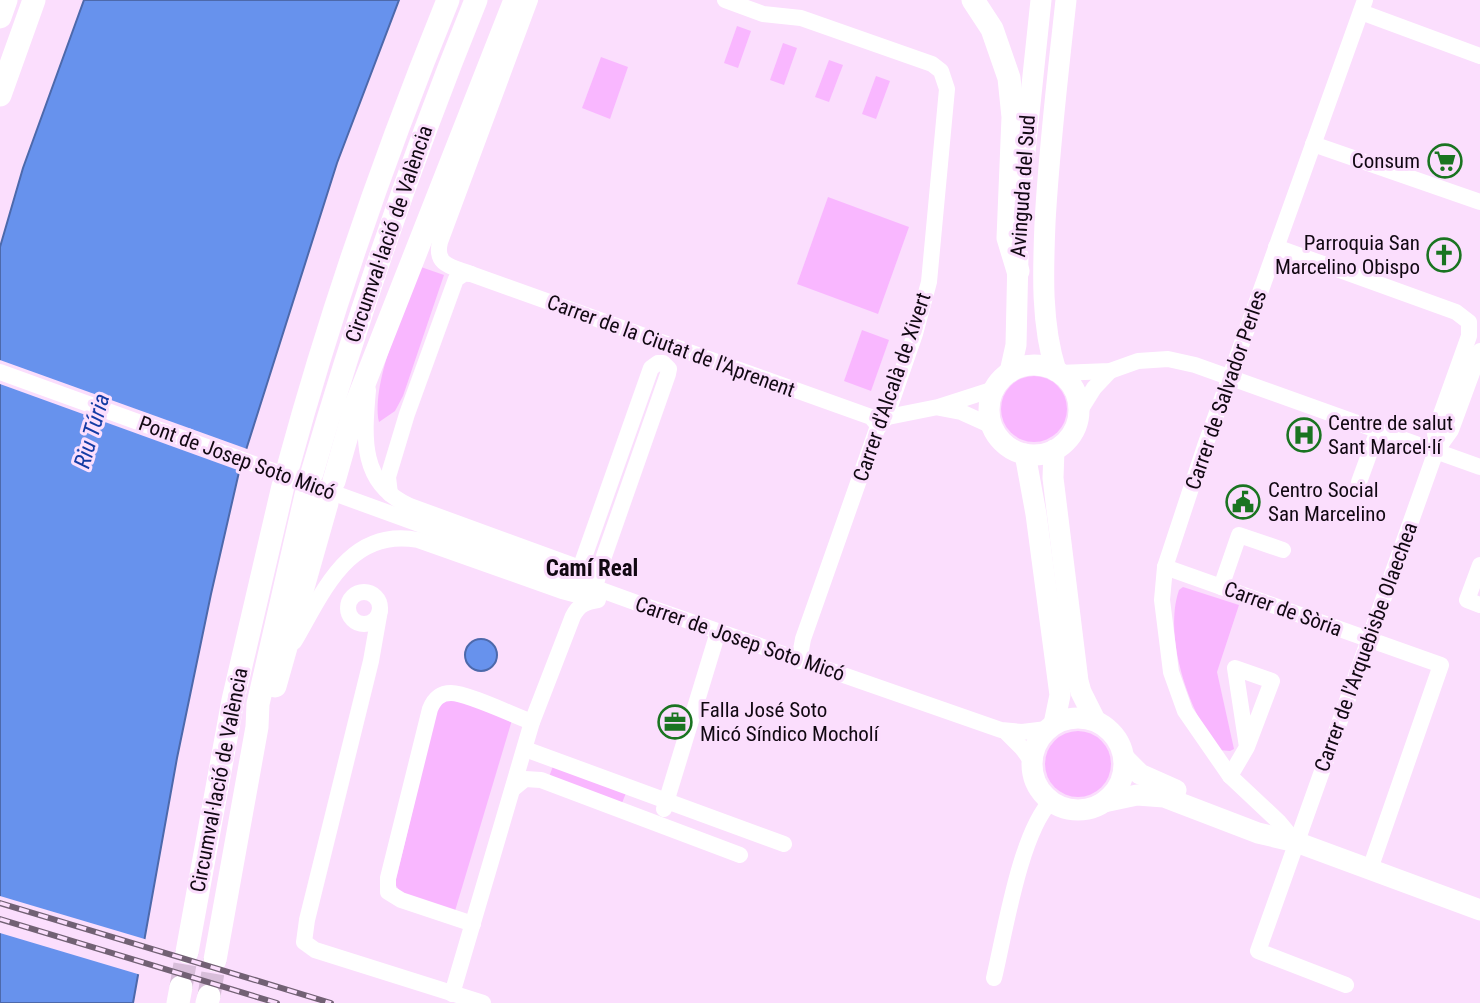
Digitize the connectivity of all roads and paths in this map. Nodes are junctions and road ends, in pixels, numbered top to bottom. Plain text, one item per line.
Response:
1 (6, 0) edge
2 (34, 0) edge
3 (448, 0) edge
4 (476, 0) edge
5 (515, 0) edge
6 (530, 0) edge
7 (725, 0) edge
8 (973, 0) edge
9 (1041, 0) edge
10 (1066, 0) edge
11 (1363, 6) edge
12 (0, 17) edge
13 (1480, 56) edge
14 (0, 95) edge
15 (1313, 144) junction
16 (1480, 202) edge
17 (1276, 247) junction
18 (1018, 271) junction
19 (471, 274) junction
20 (664, 345) junction
21 (1480, 351) edge
22 (372, 364) junction
23 (651, 368) junction
24 (1110, 371) junction
25 (0, 372) edge
26 (1010, 372) junction
27 (1058, 372) junction
28 (668, 374) junction
29 (1232, 377) junction
30 (994, 389) junction
31 (938, 407) junction
32 (1079, 412) junction
33 (878, 421) junction
34 (992, 425) junction
35 (1378, 430) junction
36 (1054, 450) junction
37 (1436, 451) junction
38 (1025, 454) junction
39 (1480, 467) edge
40 (1359, 482) dead end
41 (320, 488) junction
42 (390, 494) junction
43 (1283, 550) dead end
44 (1480, 565) edge
45 (1165, 567) junction
46 (578, 574) junction
47 (1221, 587) junction
48 (596, 594) junction
49 (1480, 605) edge
50 (380, 610) junction
51 (356, 622) junction
52 (718, 632) junction
53 (1369, 639) junction
54 (284, 658) junction
55 (371, 661) junction
56 (799, 661) junction
57 (1095, 720) junction
58 (532, 722) junction
59 (257, 727) junction
60 (1050, 727) junction
61 (1006, 732) junction
62 (1247, 747) dead end
63 (525, 749) junction
64 (1124, 758) junction
65 (1032, 762) junction
66 (1230, 776) junction
67 (514, 788) junction
68 (666, 801) junction
69 (1051, 801) junction
70 (1104, 802) junction
71 (658, 824) junction
72 (1292, 838) junction
73 (784, 844) dead end
74 (740, 855) dead end
75 (1370, 869) junction
76 (1480, 910) edge
77 (473, 924) junction
78 (187, 952) tunnel mouth
79 (215, 960) tunnel mouth
80 (994, 978) dead end
81 (1346, 985) dead end
82 (452, 994) junction
83 (483, 1003) edge

1 - 12 highway
2 - 14 highway
3 - 78 highway, Circumval·lació de València
4 - 41 highway, Circumval·lació de València
5 - 22 highway
6 - 19 street, Carrer de la Ciutat de l'Aprenent
7 - 33 street, Carrer d'Alcalà de Xivert
8 - 18 highway
9 - 18 main road, Avinguda del Sud
10 - 27 main road, Avinguda del Sud
11 - 13 street
11 - 15 street, Carrer de Salvador Perles
15 - 16 street
15 - 17 street, Carrer de Salvador Perles
17 - 29 street, Carrer de Salvador Perles
17 - 37 street, Carrer de l'Arquebisbe Olaechea
18 - 26 main road, Avinguda del Sud
19 - 20 street, Carrer de la Ciutat de l'Aprenent
19 - 42 street
20 - 23 street
20 - 28 street
20 - 33 street, Carrer de la Ciutat de l'Aprenent
21 - 37 street, Carrer de l'Arquebisbe Olaechea
22 - 41 highway
22 - 42 street
23 - 28 street
23 - 46 street
24 - 27 street
24 - 29 street
24 - 32 street
25 - 46 street, Pont de Josep Soto Micó
26 - 27 main road
26 - 30 main road
27 - 32 main road
28 - 48 street
29 - 35 street
29 - 45 street, Carrer de Salvador Perles
30 - 31 street
30 - 34 main road
31 - 33 street
31 - 34 street
32 - 36 main road
33 - 56 street, Carrer d'Alcalà de Xivert
34 - 38 main road
35 - 37 street
35 - 40 street
36 - 38 main road
36 - 57 main road
37 - 39 street
37 - 53 street, Carrer de l'Arquebisbe Olaechea
38 - 60 main road
41 - 54 highway
41 - 59 highway, Circumval·lació de València
42 - 46 street
43 - 47 street
44 - 49 street
45 - 47 street, Carrer de Sòria
45 - 66 street, Carrer de Salvador Perles
46 - 48 street
47 - 53 street, Carrer de Sòria
48 - 52 street, Carrer de Josep Soto Micó
48 - 54 street, Carrer de Josep Soto Micó
48 - 58 street
50 - 51 street
50 - 51 street
50 - 55 street
51 - 55 street
52 - 56 street, Carrer de Josep Soto Micó
52 - 68 street
53 - 72 street, Carrer de l'Arquebisbe Olaechea
53 - 75 street, Carrer de Sòria
54 - 59 highway
55 - 82 street
56 - 61 street, Carrer de Josep Soto Micó
57 - 60 main road
57 - 64 main road
58 - 63 street
58 - 77 street
59 - 79 highway, Circumval·lació de València
60 - 61 street, Carrer de Josep Soto Micó
60 - 65 main road
61 - 65 street, Carrer de Josep Soto Micó
62 - 66 street
63 - 67 street
63 - 68 street
64 - 70 main road
64 - 72 main road
65 - 69 main road
66 - 72 street, Carrer de Salvador Perles
67 - 71 street
67 - 77 street
68 - 71 street
68 - 73 street
69 - 70 main road
69 - 80 street
70 - 72 main road
71 - 74 street
72 - 75 main road
72 - 81 street, Carrer de l'Arquebisbe Olaechea
75 - 76 main road
77 - 82 street
82 - 83 street

